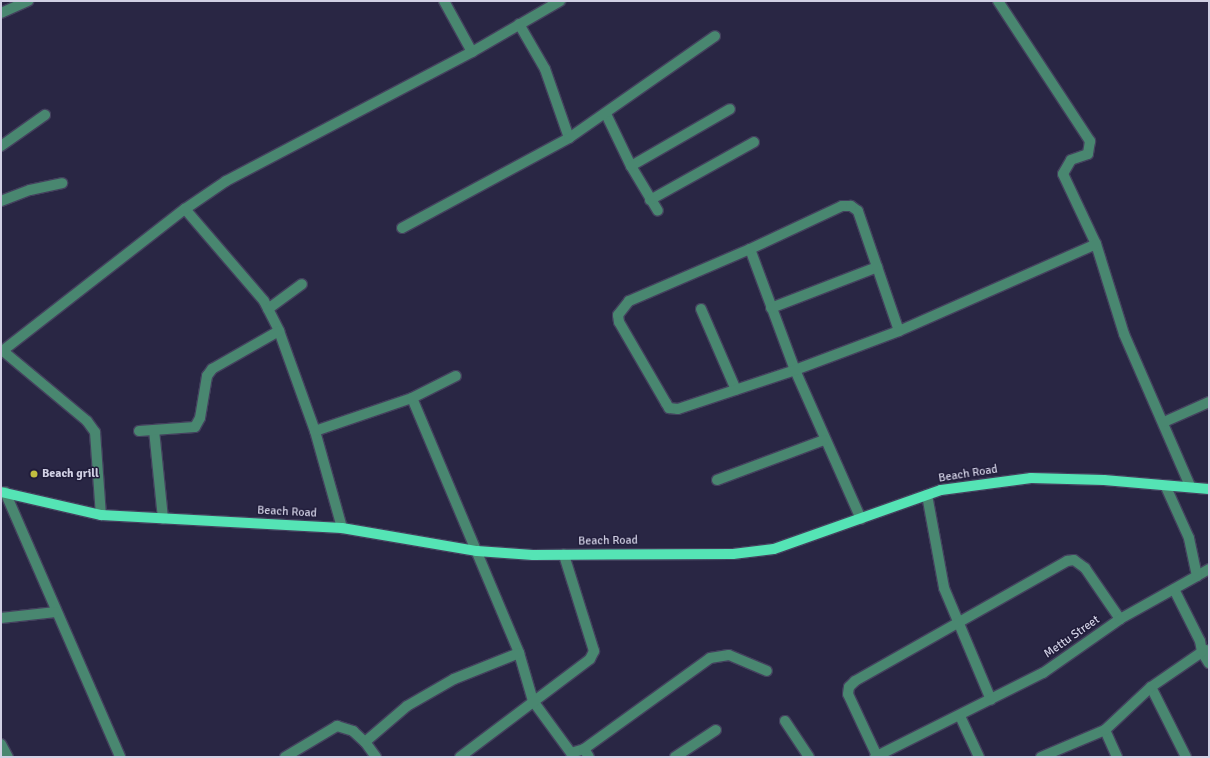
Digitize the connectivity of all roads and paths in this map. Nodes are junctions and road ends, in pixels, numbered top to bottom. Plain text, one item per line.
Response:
1 (28, 1) edge
2 (444, 1) edge
3 (560, 1) edge
4 (998, 1) edge
5 (1, 13) edge
6 (519, 24) junction
7 (715, 36) dead end
8 (472, 52) junction
9 (730, 109) dead end
10 (606, 114) junction
11 (45, 115) dead end
12 (569, 138) junction
13 (754, 142) dead end
14 (1, 146) edge
15 (631, 166) junction
16 (62, 183) dead end
17 (650, 200) junction
18 (1, 201) edge
19 (185, 209) junction
20 (658, 211) dead end
21 (402, 228) dead end
22 (1096, 244) junction
23 (750, 249) junction
24 (877, 267) junction
25 (302, 284) dead end
26 (771, 308) junction
27 (268, 309) junction
28 (701, 309) dead end
29 (278, 330) junction
30 (899, 331) junction
31 (2, 351) edge
32 (795, 370) junction
33 (456, 376) dead end
34 (736, 390) junction
35 (412, 398) junction
36 (1209, 402) edge
37 (1164, 422) junction
38 (154, 430) junction
39 (139, 431) dead end
40 (315, 431) junction
41 (824, 440) junction
42 (717, 480) dead end
43 (1190, 486) junction
44 (1166, 487) junction
45 (1209, 489) edge
46 (3, 492) edge
47 (927, 495) junction
48 (101, 516) junction
49 (163, 519) junction
50 (862, 519) junction
51 (342, 528) junction
52 (478, 551) junction
53 (564, 555) junction
54 (1209, 569) edge
55 (1197, 576) junction
56 (1174, 589) junction
57 (56, 612) junction
58 (1, 618) edge
59 (1120, 619) junction
60 (957, 623) junction
61 (1206, 650) edge
62 (519, 653) junction
63 (1209, 663) edge
64 (767, 671) dead end
65 (1151, 687) junction
66 (991, 700) junction
67 (533, 701) junction
68 (960, 716) junction
69 (785, 721) dead end
70 (716, 730) dead end
71 (1105, 730) junction
72 (365, 742) junction
73 (586, 753) edge
74 (568, 755) edge
75 (120, 757) edge
76 (284, 757) edge
77 (376, 757) edge
78 (460, 757) edge
79 (675, 757) edge
80 (809, 757) edge
81 (876, 757) edge
82 (979, 757) edge
83 (1041, 757) edge
84 (1117, 757) edge
85 (1186, 757) edge

1 - 5 street
2 - 8 street
3 - 6 street
4 - 22 street
6 - 8 street
6 - 12 street
7 - 10 street
8 - 19 street
9 - 15 street
10 - 12 street
10 - 15 street
11 - 14 street
12 - 21 street
13 - 17 street
15 - 17 street
16 - 18 street
17 - 20 street
19 - 27 street
19 - 31 street
22 - 30 street
22 - 37 street
23 - 24 street
23 - 26 street
23 - 34 street
24 - 26 street
24 - 30 street
25 - 27 street
26 - 32 street
27 - 29 street
28 - 34 street
29 - 38 street
29 - 40 street
30 - 32 street
31 - 48 street
32 - 34 street
32 - 41 street
33 - 35 street
35 - 40 street
35 - 52 street
36 - 37 street
37 - 43 street
38 - 39 street
38 - 49 street
40 - 51 street
41 - 42 street
41 - 50 street
43 - 44 main road, Beach Road
43 - 45 main road, Beach Road
44 - 47 main road, Beach Road
44 - 55 street
46 - 48 main road, Beach Road
46 - 57 street
47 - 50 main road, Beach Road
47 - 60 street
48 - 49 main road, Beach Road
49 - 51 main road, Beach Road
50 - 53 main road, Beach Road
51 - 52 main road, Beach Road
52 - 53 main road, Beach Road
52 - 62 street
53 - 67 street
54 - 55 street, Mettu Street
55 - 56 street, Mettu Street
56 - 59 street, Mettu Street
56 - 61 street
57 - 58 street
57 - 75 street
59 - 60 street
59 - 66 street, Mettu Street
60 - 66 street
60 - 81 street
61 - 63 street
61 - 65 street
62 - 67 street
62 - 72 street
64 - 73 street
65 - 71 street
65 - 85 street
66 - 68 street, Mettu Street
67 - 74 street
67 - 78 street
68 - 81 street, Mettu Street
68 - 82 street
69 - 80 street
70 - 79 street
71 - 83 street
71 - 84 street
72 - 76 street
72 - 77 street
73 - 74 street

